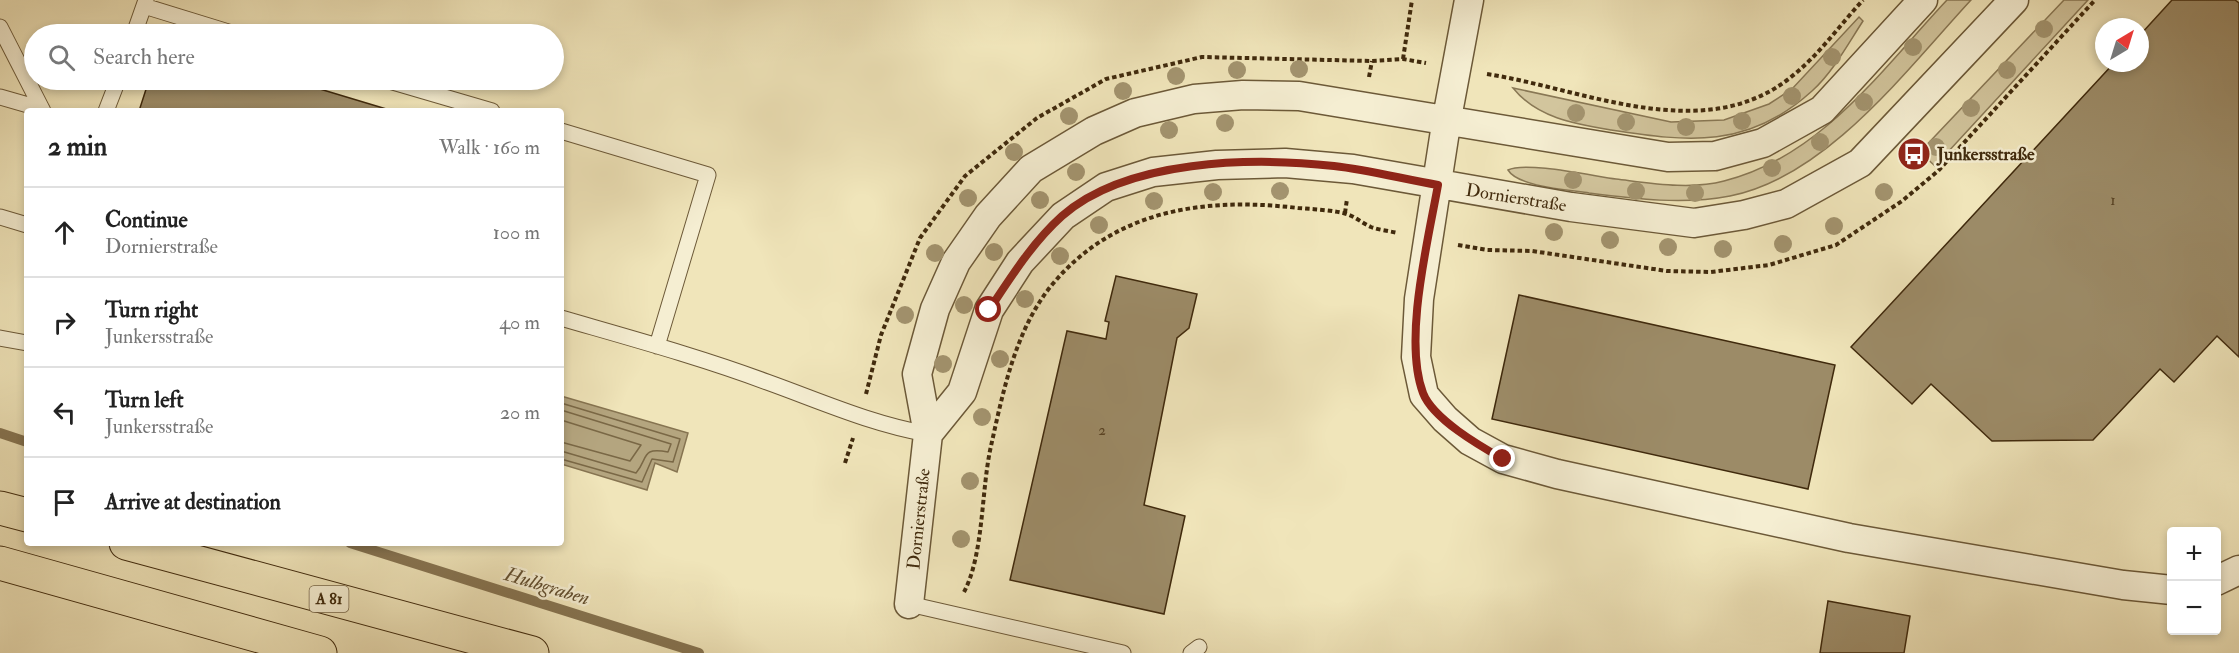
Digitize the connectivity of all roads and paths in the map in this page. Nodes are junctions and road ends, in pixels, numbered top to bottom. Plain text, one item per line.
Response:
1 (1412, 0) edge
2 (1469, 0) edge
3 (1923, 0) edge
4 (2014, 0) edge
5 (2095, 0) edge
6 (145, 3) edge
7 (138, 24) edge
8 (206, 24) edge
9 (0, 27) edge
10 (1403, 59) dead end
11 (24, 74) edge
12 (32, 90) edge
13 (114, 90) edge
14 (420, 90) edge
15 (0, 97) edge
16 (36, 108) edge
17 (41, 108) edge
18 (107, 108) edge
19 (482, 108) edge
20 (1447, 118) junction
21 (564, 132) edge
22 (1438, 185) junction
23 (0, 217) edge
24 (24, 224) edge
25 (1429, 239) junction
26 (564, 319) edge
27 (0, 338) edge
28 (24, 342) edge
29 (657, 346) junction
30 (928, 434) junction
31 (0, 508) edge
32 (24, 515) edge
33 (137, 546) edge
34 (0, 563) edge
35 (2239, 570) edge
36 (2221, 579) edge
37 (2167, 590) edge
38 (909, 604) joint
39 (952, 614) junction
40 (320, 653) edge
41 (532, 653) edge
42 (1123, 653) edge

1 - 10 path
2 - 20 street
3 - 20 street, Dornierstraße
4 - 22 street, Dornierstraße
5 - 25 path
6 - 7 lane
6 - 8 lane
9 - 11 lane
12 - 17 lane
13 - 18 lane
14 - 19 lane
15 - 16 lane
20 - 22 street
20 - 30 street, Dornierstraße
21 - 29 lane
22 - 25 street
22 - 30 street, Dornierstraße
23 - 24 lane
25 - 37 street
25 - 39 path
26 - 29 lane
27 - 28 lane
29 - 30 lane
30 - 38 street, Dornierstraße
31 - 32 highway
33 - 41 highway, A 81
34 - 40 highway
35 - 36 street
38 - 39 lane
39 - 42 lane

